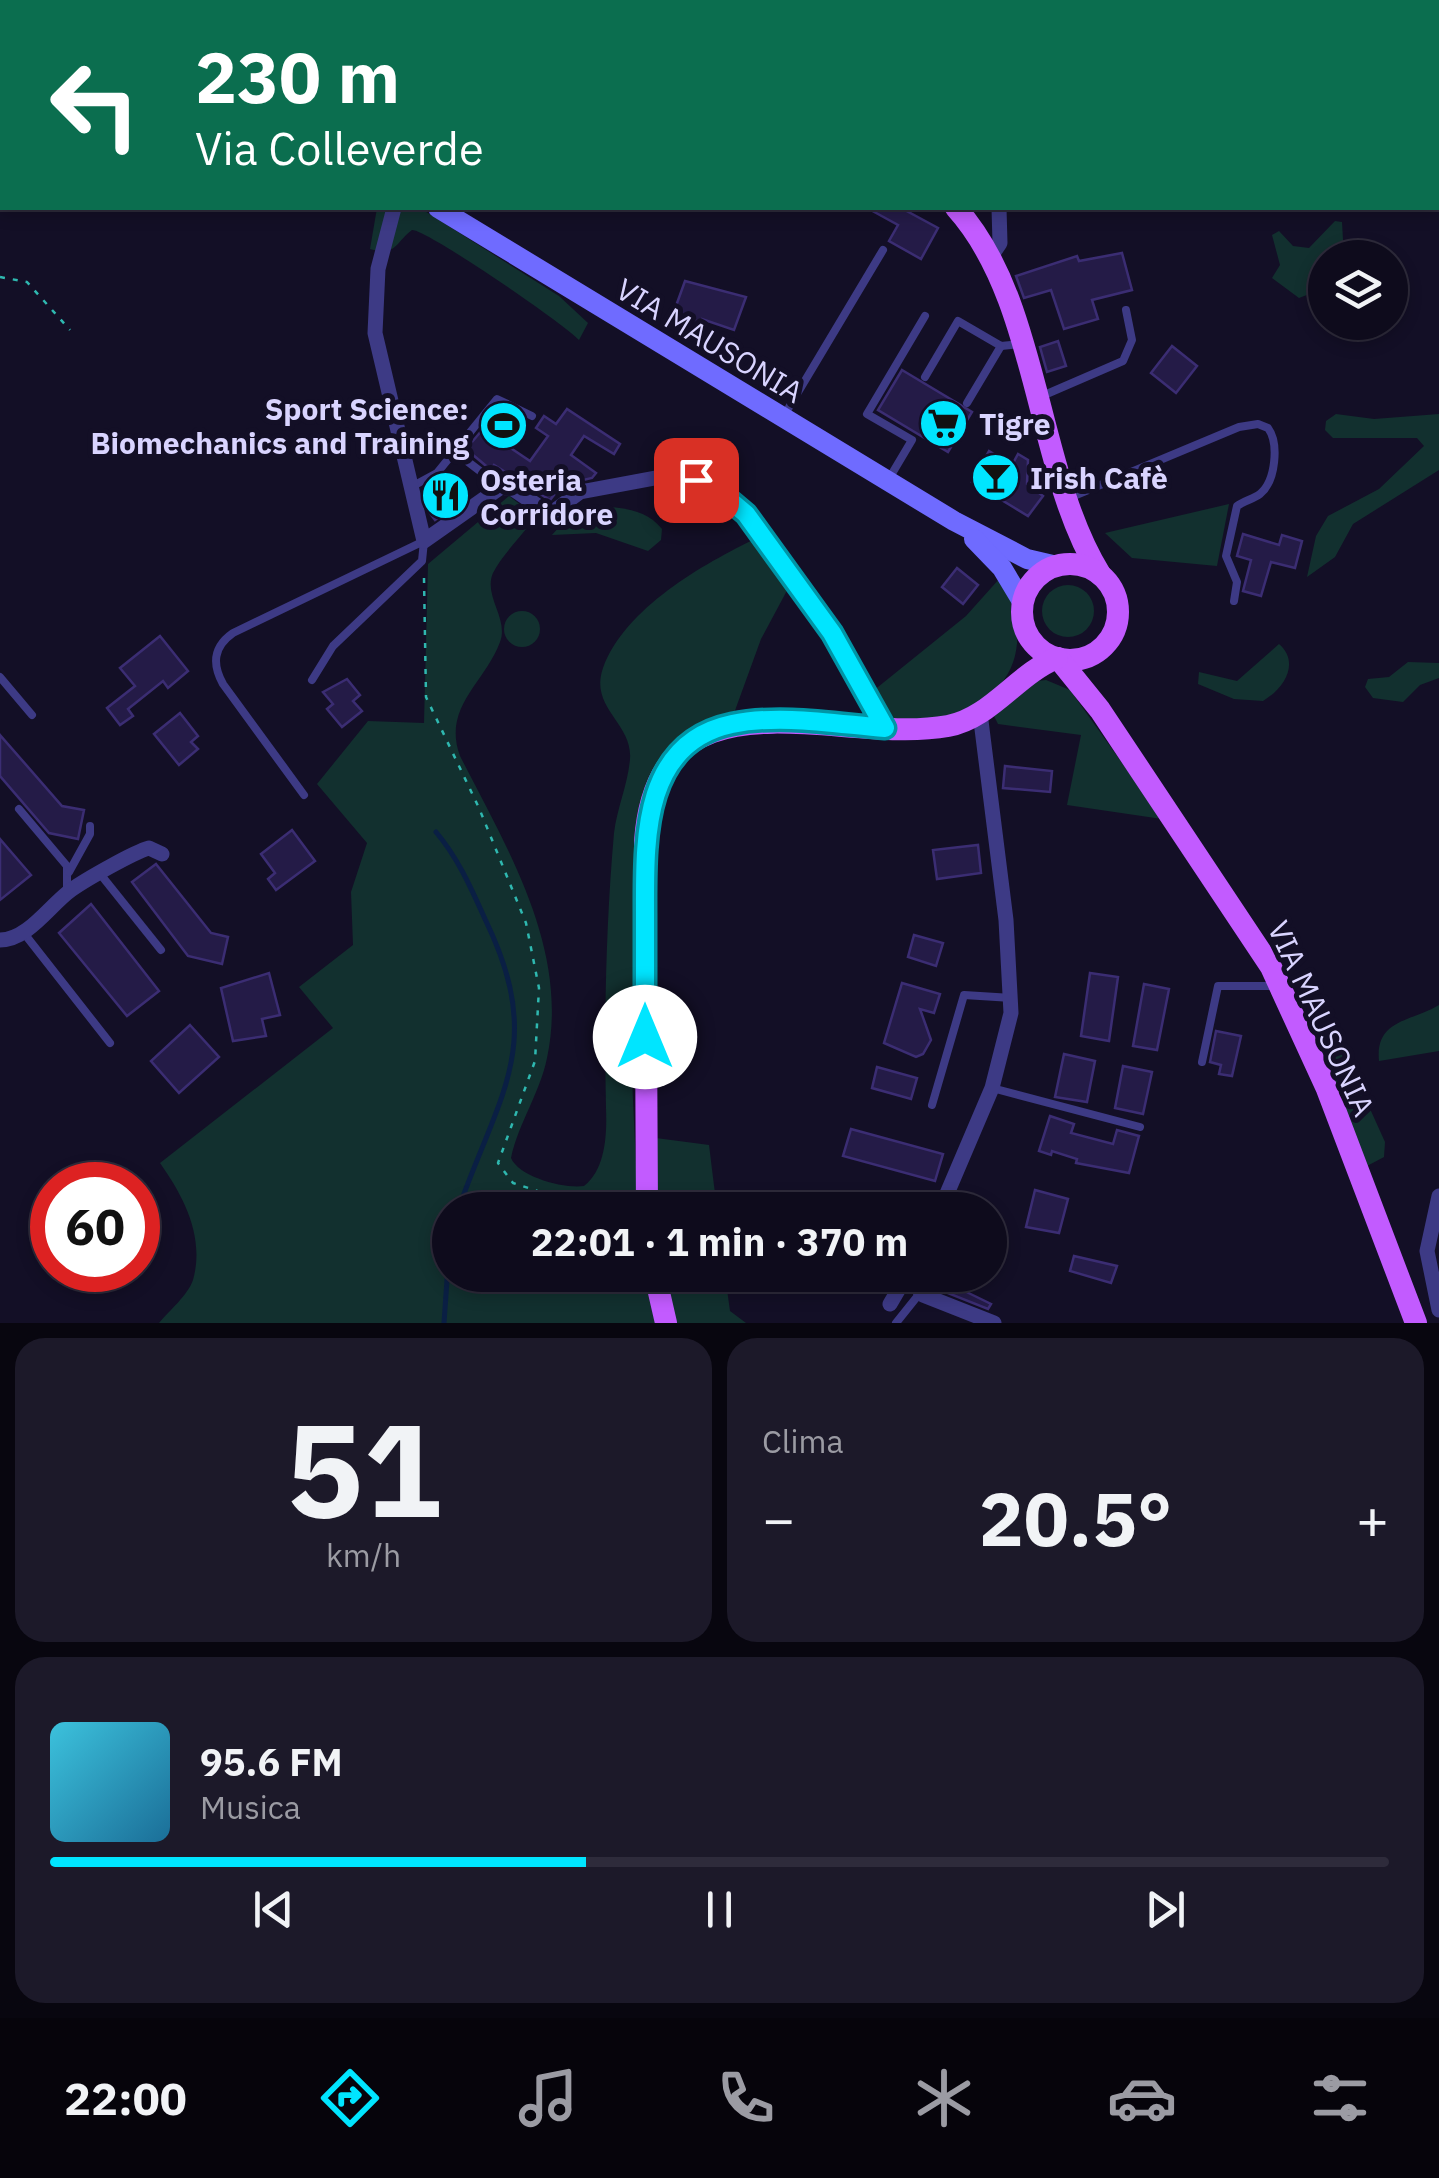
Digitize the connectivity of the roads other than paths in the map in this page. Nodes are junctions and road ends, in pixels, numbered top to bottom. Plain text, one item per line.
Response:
1 (393, 210) edge
2 (441, 210) edge
3 (957, 210) edge
4 (999, 210) edge
5 (883, 250) dead end
6 (990, 258) junction
7 (1126, 310) dead end
8 (925, 316) dead end
9 (1011, 345) junction
10 (925, 377) dead end
11 (1038, 398) junction
12 (967, 403) dead end
13 (532, 416) dead end
14 (783, 418) junction
15 (455, 452) junction
16 (888, 481) junction
17 (408, 487) junction
18 (500, 487) junction
19 (1072, 508) junction
20 (954, 521) junction
21 (424, 548) junction
22 (1058, 566) junction
23 (1100, 574) junction
24 (1234, 601) dead end
25 (1023, 603) junction
26 (1028, 635) junction
27 (1099, 650) junction
28 (1057, 658) junction
29 (0, 677) edge
30 (312, 680) dead end
31 (1009, 686) junction
32 (1100, 710) junction
33 (980, 713) junction
34 (32, 714) dead end
35 (885, 728) junction
36 (304, 795) dead end
37 (20, 809) dead end
38 (90, 826) dead end
39 (162, 854) dead end
40 (69, 872) junction
41 (101, 874) junction
42 (66, 894) junction
43 (23, 932) junction
44 (0, 940) edge
45 (161, 950) dead end
46 (1279, 984) junction
47 (1012, 998) junction
48 (110, 1043) dead end
49 (1202, 1062) dead end
50 (992, 1088) junction
51 (932, 1106) dead end
52 (1140, 1126) dead end
53 (647, 1192) edge
54 (948, 1192) edge
55 (1439, 1196) edge
56 (659, 1292) edge
57 (897, 1292) edge
58 (920, 1293) joint
59 (890, 1304) dead end
60 (1439, 1310) edge
61 (666, 1323) edge
62 (896, 1323) edge
63 (994, 1323) edge
64 (1416, 1323) edge

1 - 17 street
2 - 14 main road, VIA MAUSONIA
3 - 6 main road
4 - 6 street
5 - 14 lane
6 - 9 main road
7 - 11 lane
8 - 16 lane
9 - 10 lane
9 - 11 main road
9 - 12 lane
11 - 19 main road
13 - 15 lane
14 - 16 main road, VIA MAUSONIA
15 - 17 lane
15 - 18 lane
16 - 20 main road, VIA MAUSONIA
17 - 21 street
18 - 21 street
18 - 35 street
19 - 22 main road
19 - 23 main road
19 - 24 lane
20 - 22 main road, VIA MAUSONIA
20 - 25 main road, VIA MAUSONIA
21 - 30 lane
21 - 36 lane
22 - 23 main road
22 - 25 main road
23 - 27 main road
25 - 26 main road
26 - 28 main road
26 - 31 main road
27 - 28 main road
27 - 32 main road, VIA MAUSONIA
28 - 31 main road
28 - 32 main road, VIA MAUSONIA
29 - 34 lane
31 - 33 main road
32 - 46 main road, VIA MAUSONIA
33 - 35 main road
33 - 47 street
35 - 53 main road
37 - 40 lane
38 - 40 lane
39 - 41 street
40 - 42 lane
41 - 42 street
41 - 45 lane
42 - 43 street
43 - 44 street
43 - 48 lane
46 - 49 lane
46 - 64 main road, VIA MAUSONIA
47 - 50 street
47 - 51 lane
50 - 52 lane
50 - 54 street
55 - 60 street
56 - 61 main road
57 - 59 street
58 - 62 lane
58 - 63 street

